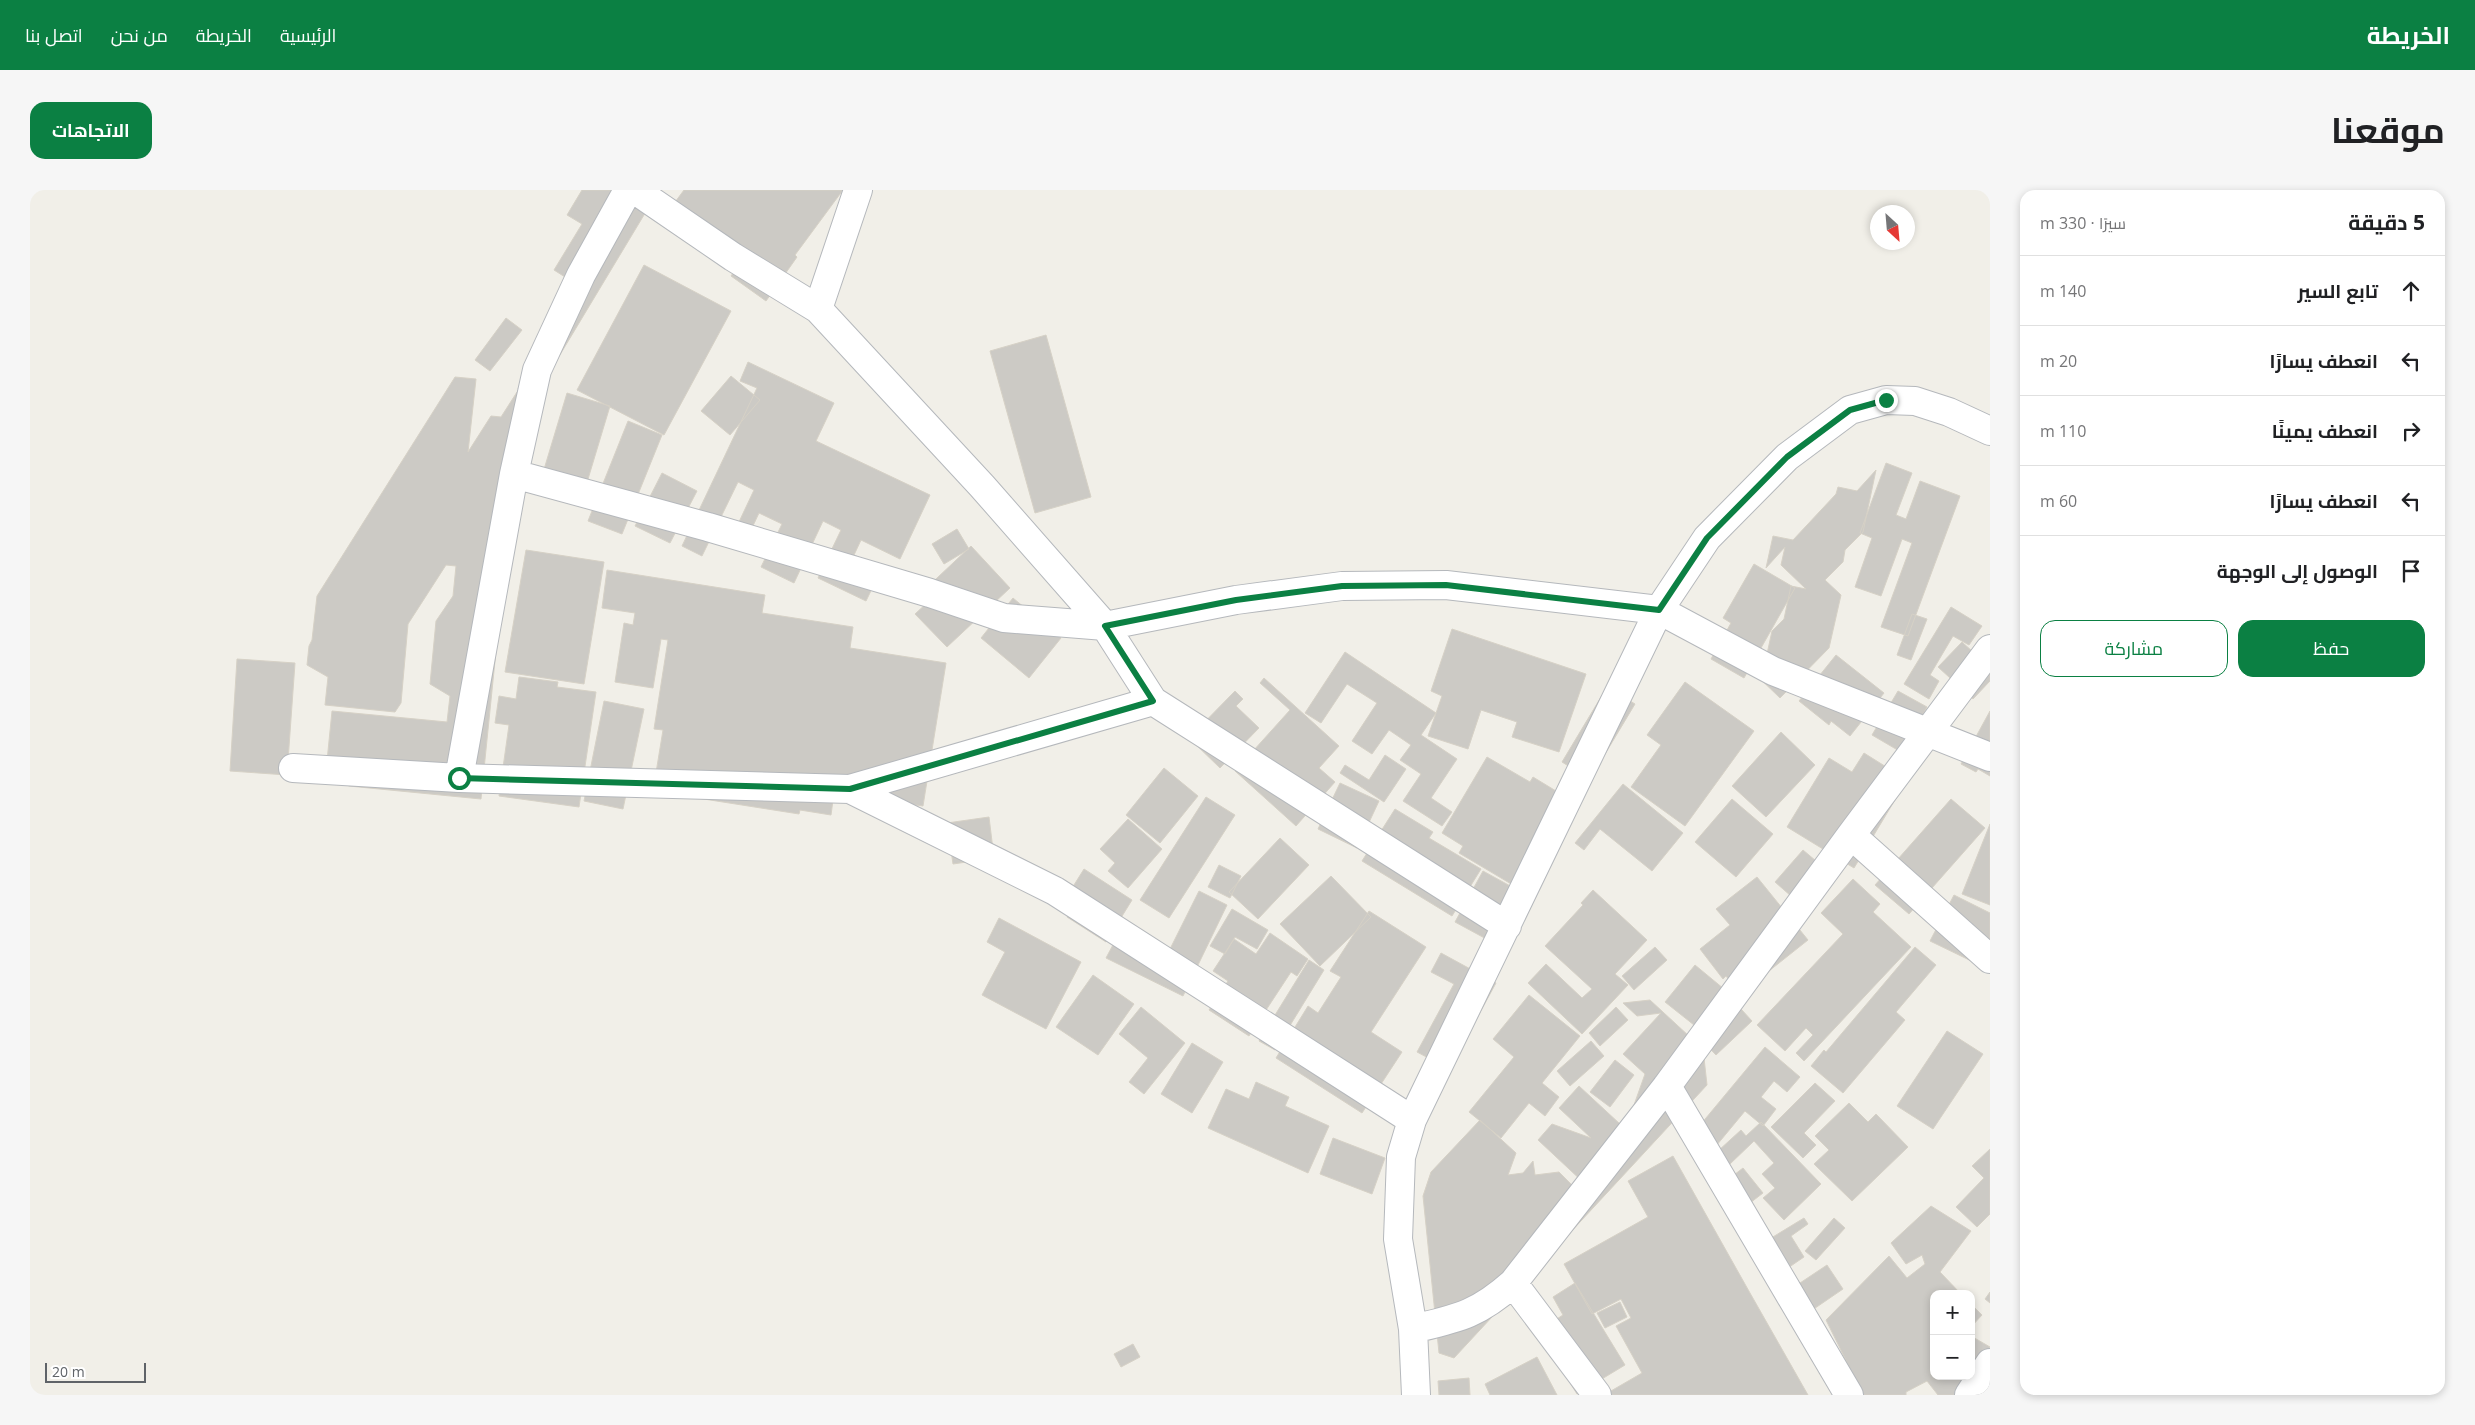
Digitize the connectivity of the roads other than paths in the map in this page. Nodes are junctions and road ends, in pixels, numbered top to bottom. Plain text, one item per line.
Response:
1 (628, 190) edge
2 (636, 190) edge
3 (858, 190) edge
4 (818, 308) junction
5 (1990, 431) edge
6 (514, 474) junction
7 (1659, 610) junction
8 (1105, 626) junction
9 (1990, 649) edge
10 (1153, 701) junction
11 (1929, 732) junction
12 (1990, 757) edge
13 (293, 768) dead end
14 (459, 778) junction
15 (850, 789) junction
16 (1850, 835) junction
17 (1507, 926) junction
18 (1990, 959) edge
19 (1668, 1086) junction
20 (1412, 1120) junction
21 (1513, 1283) junction
22 (1413, 1330) junction
23 (1990, 1363) edge
24 (1416, 1395) edge
25 (1597, 1395) edge
26 (1849, 1395) edge
27 (1969, 1395) edge

1 - 6 street
2 - 4 street
3 - 4 street
4 - 8 street
5 - 7 street
6 - 8 street
6 - 14 street
7 - 8 street
7 - 11 street
7 - 17 street
8 - 10 street
9 - 11 street
10 - 15 street
10 - 17 street
11 - 12 street
11 - 16 street
13 - 14 street
14 - 15 street
15 - 20 street
16 - 18 street
16 - 19 street
17 - 20 street
19 - 21 street
19 - 26 street
20 - 22 street
21 - 22 street
21 - 25 street
22 - 24 street
23 - 27 street

